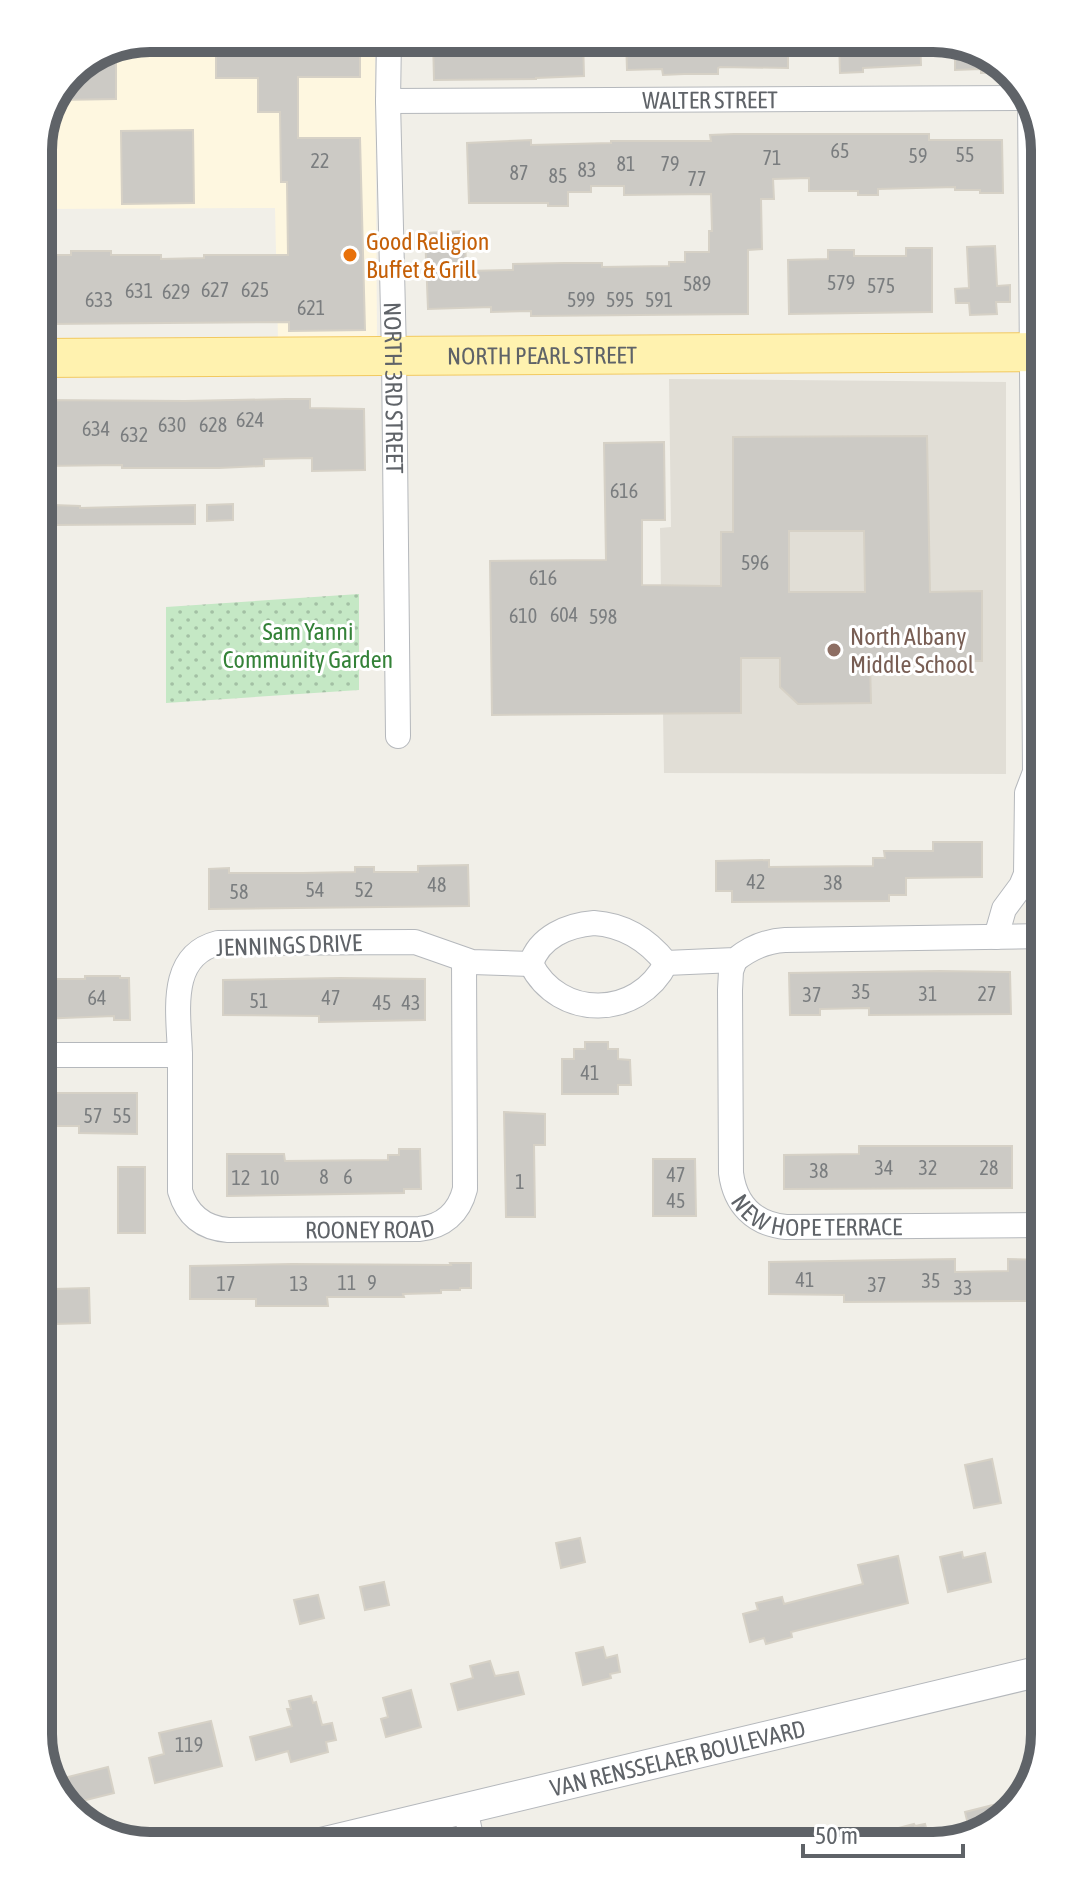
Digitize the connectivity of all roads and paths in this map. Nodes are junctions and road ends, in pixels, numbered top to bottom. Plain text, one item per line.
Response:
1 (389, 52) edge
2 (1016, 98) edge
3 (388, 101) junction
4 (1031, 352) edge
5 (394, 355) junction
6 (52, 358) edge
7 (398, 736) dead end
8 (1031, 782) edge
9 (1031, 936) edge
10 (996, 937) junction
11 (464, 960) junction
12 (735, 960) junction
13 (666, 963) junction
14 (531, 964) junction
15 (52, 1055) edge
16 (180, 1055) junction
17 (1031, 1225) edge
18 (1031, 1673) edge
19 (465, 1808) junction
20 (366, 1832) edge
21 (470, 1832) edge

1 - 3 street, NORTH 3RD STREET
2 - 3 street, WALTER STREET
3 - 5 street, NORTH 3RD STREET
4 - 5 main road, NORTH PEARL STREET
5 - 6 main road, NORTH PEARL STREET
5 - 7 street, NORTH 3RD STREET
8 - 10 street
9 - 10 street
10 - 12 street
11 - 14 street, JENNINGS DRIVE
11 - 16 street, JENNINGS DRIVE
11 - 16 street, ROONEY ROAD
12 - 13 street
12 - 17 street, NEW HOPE TERRACE
13 - 14 street
13 - 14 street
15 - 16 street
18 - 19 street, VAN RENSSELAER BOULEVARD
19 - 20 street, VAN RENSSELAER BOULEVARD
19 - 21 street

